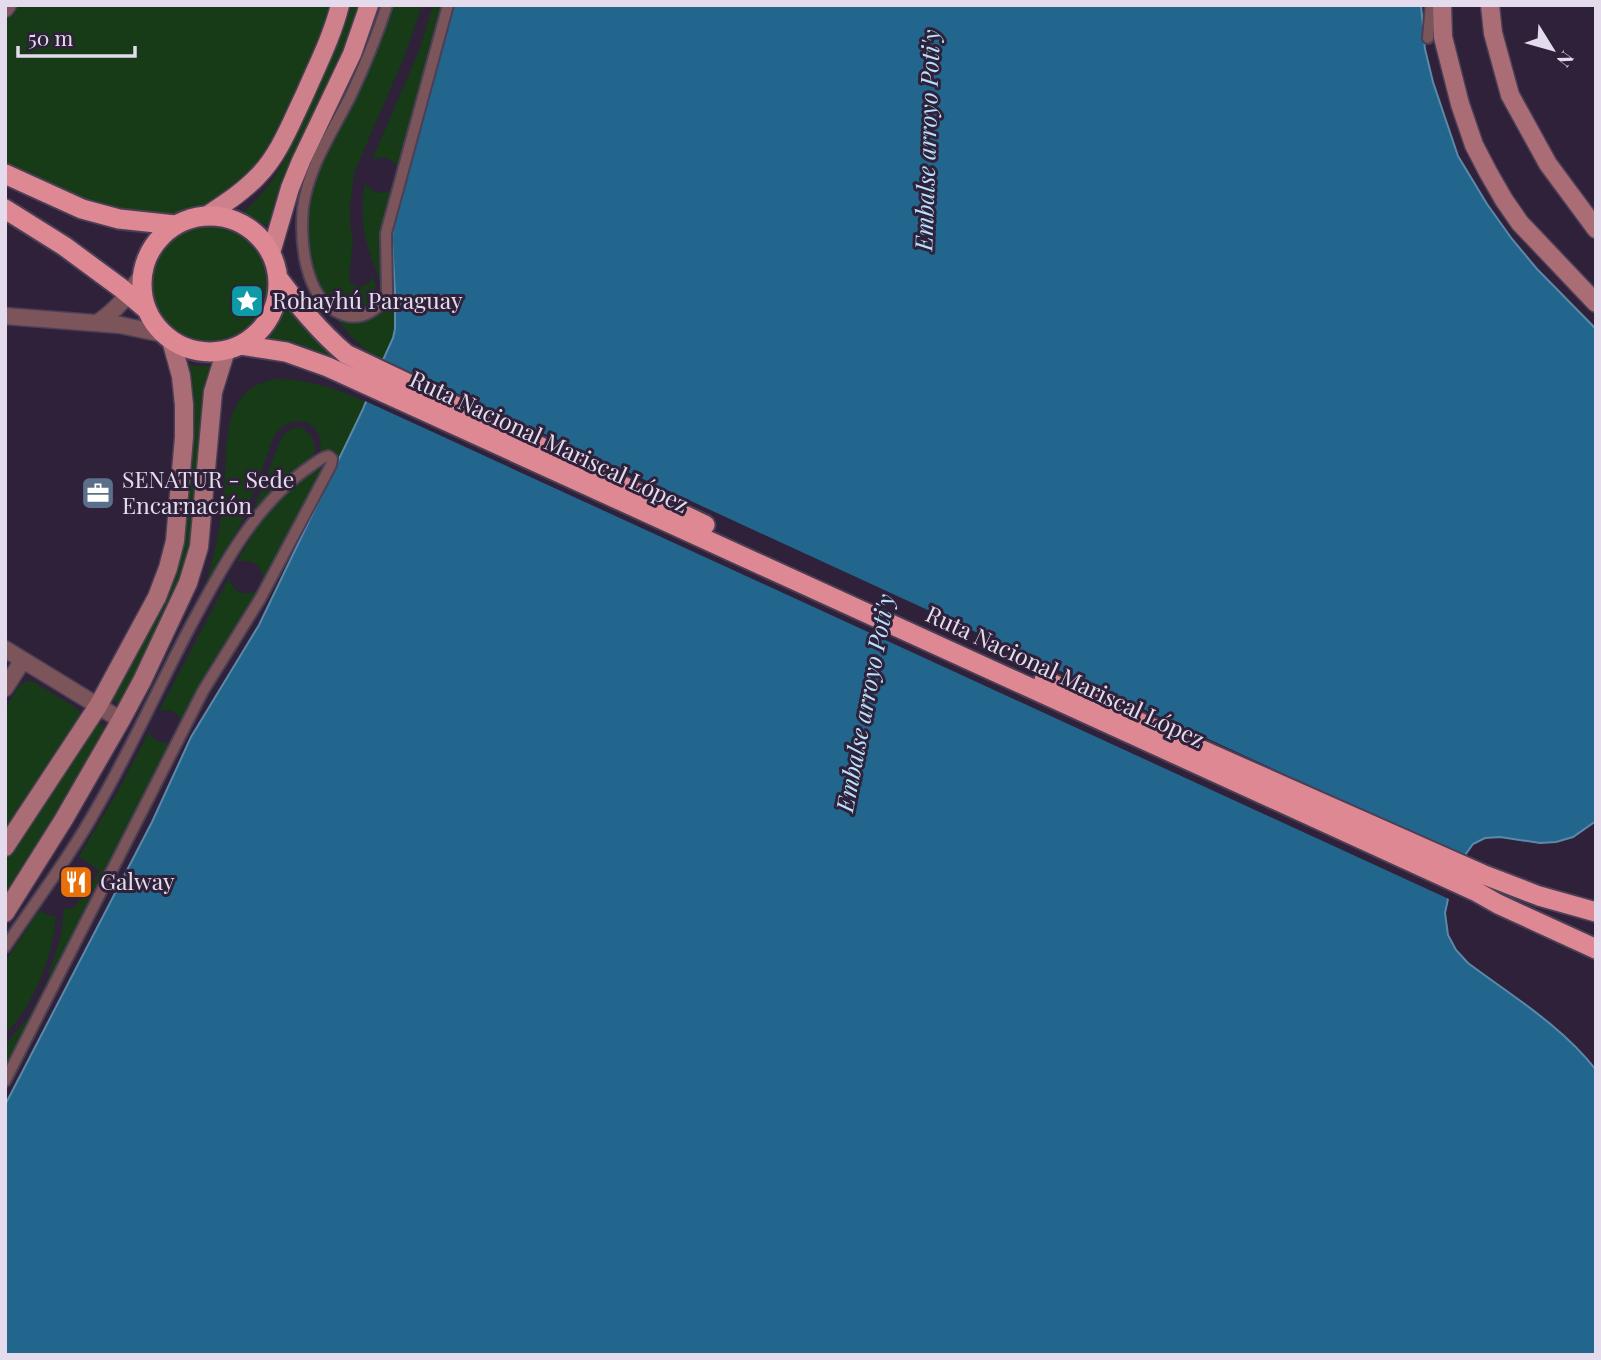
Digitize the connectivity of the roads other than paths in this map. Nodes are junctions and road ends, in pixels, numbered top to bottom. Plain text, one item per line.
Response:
1 (340, 5) edge
2 (369, 5) edge
3 (387, 5) edge
4 (448, 5) edge
5 (1431, 5) edge
6 (1442, 5) edge
7 (1490, 5) edge
8 (1428, 38) dead end
9 (5, 174) edge
10 (5, 209) edge
11 (206, 216) junction
12 (175, 225) junction
13 (1596, 229) edge
14 (271, 253) junction
15 (142, 275) junction
16 (278, 278) junction
17 (129, 294) junction
18 (1596, 303) edge
19 (146, 309) junction
20 (5, 316) edge
21 (97, 323) junction
22 (167, 337) junction
23 (234, 348) junction
24 (365, 374) junction
25 (5, 649) edge
26 (23, 660) junction
27 (5, 688) edge
28 (98, 706) junction
29 (121, 720) junction
30 (5, 847) edge
31 (1478, 883) junction
32 (1596, 912) edge
33 (5, 913) edge
34 (5, 947) edge
35 (1596, 949) edge
36 (5, 1082) edge

1 - 11 main road
2 - 14 main road
3 - 4 street
5 - 8 street
6 - 18 main road
7 - 13 main road
9 - 12 highway
10 - 17 highway
11 - 12 highway, Ruta Nacional Mariscal López
11 - 14 highway, Ruta Nacional Mariscal López
12 - 15 highway, Ruta Nacional Mariscal López
14 - 16 highway, Ruta Nacional Mariscal López
15 - 17 street
15 - 19 highway, Ruta Nacional Mariscal López
16 - 23 highway, Ruta Nacional Mariscal López
16 - 24 highway, Ruta Nacional Mariscal López
17 - 19 highway
17 - 21 street
19 - 22 highway, Ruta Nacional Mariscal López
20 - 21 street
21 - 22 street
22 - 23 highway, Ruta Nacional Mariscal López
22 - 28 main road
23 - 24 highway, Ruta Nacional Mariscal López
23 - 29 main road
24 - 31 highway, Ruta Nacional Mariscal López
25 - 26 street
26 - 27 street
26 - 28 street
28 - 29 street
28 - 30 main road
29 - 33 main road
31 - 32 highway, Ruta Nacional Mariscal López
31 - 35 highway, Ruta Nacional Mariscal López
34 - 36 street

